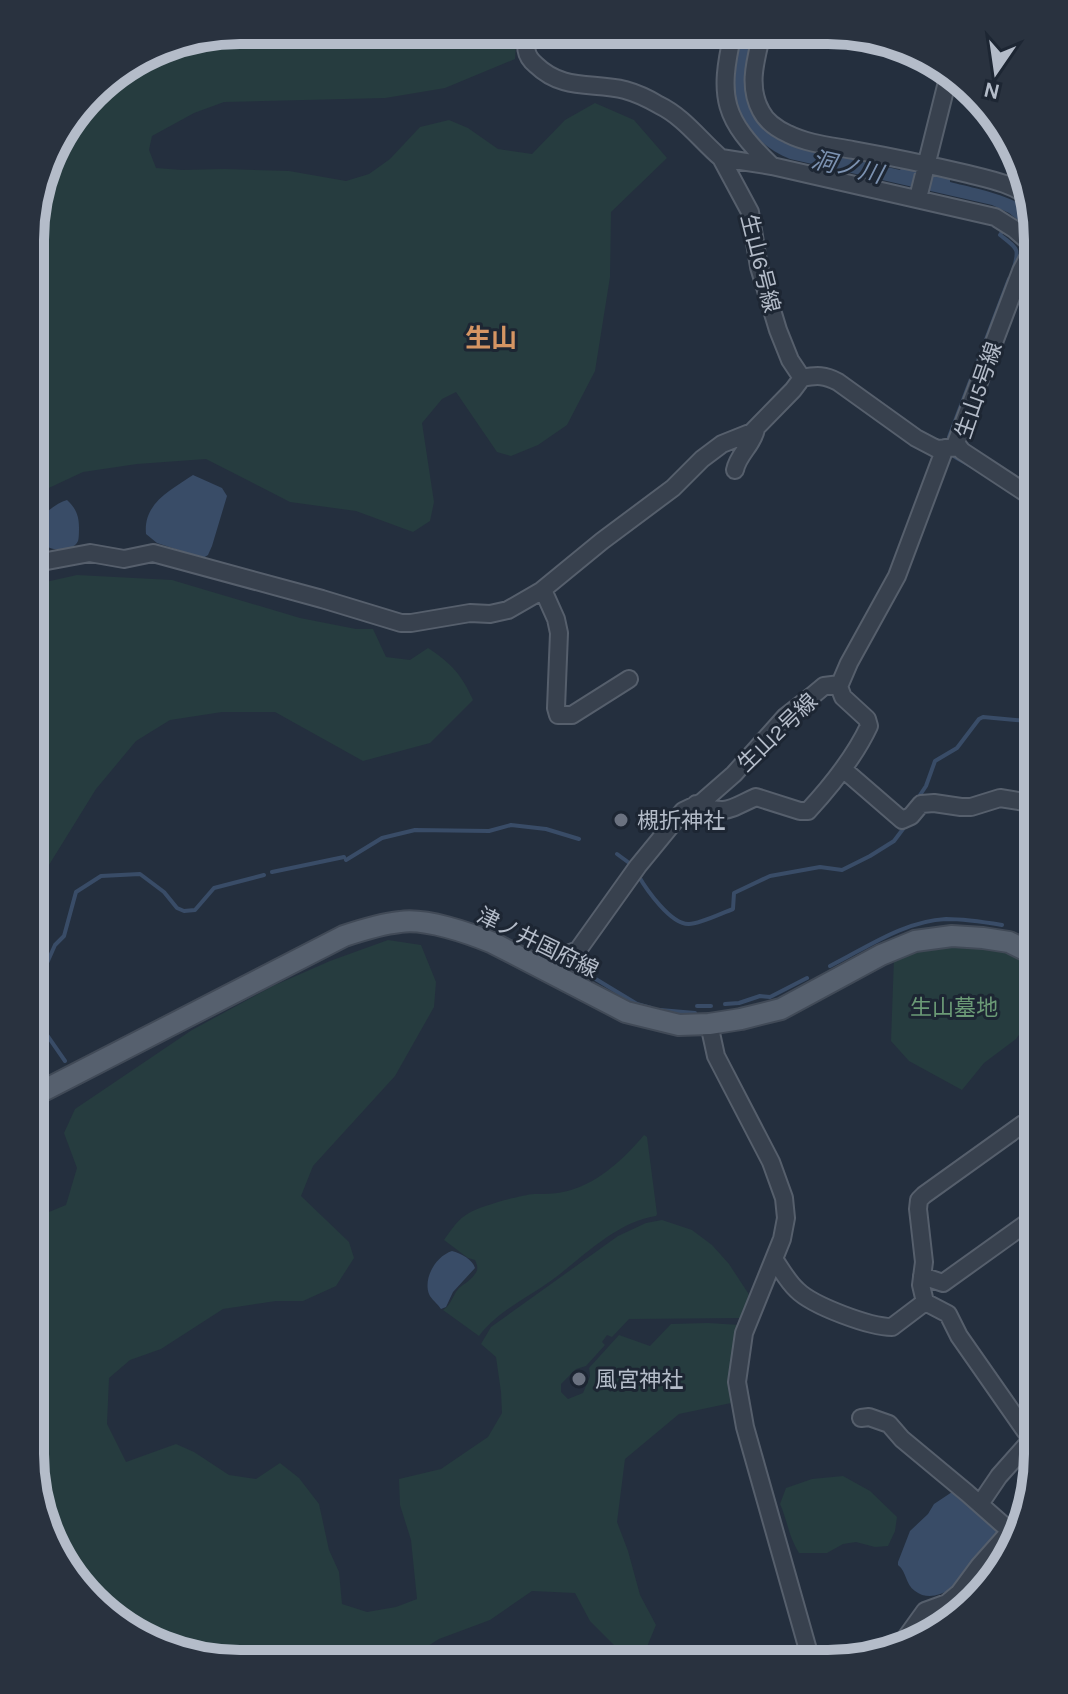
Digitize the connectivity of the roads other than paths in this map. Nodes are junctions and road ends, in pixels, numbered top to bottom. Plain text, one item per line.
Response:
1 (526, 44) edge
2 (731, 44) edge
3 (760, 44) edge
4 (946, 85) edge
5 (721, 158) junction
6 (927, 164) junction
7 (772, 166) junction
8 (1017, 189) edge
9 (918, 198) junction
10 (1024, 237) edge
11 (1024, 265) edge
12 (802, 378) junction
13 (756, 427) junction
14 (952, 448) junction
15 (735, 470) dead end
16 (1024, 492) edge
17 (44, 562) edge
18 (543, 590) junction
19 (629, 679) dead end
20 (838, 684) junction
21 (843, 769) junction
22 (1024, 802) edge
23 (696, 804) junction
24 (1024, 950) edge
25 (541, 968) junction
26 (709, 1024) junction
27 (44, 1090) edge
28 (1024, 1124) edge
29 (1024, 1225) edge
30 (774, 1259) junction
31 (922, 1276) junction
32 (925, 1302) junction
33 (861, 1418) dead end
34 (1024, 1432) edge
35 (1024, 1455) edge
36 (980, 1504) junction
37 (1009, 1528) edge
38 (1006, 1537) edge
39 (910, 1632) edge
40 (808, 1650) edge

1 - 5 street, 生山6号線
2 - 7 street
3 - 6 street
4 - 6 street
5 - 7 street
5 - 12 street, 生山6号線
6 - 8 street
6 - 9 street
7 - 9 street
9 - 10 street
11 - 14 street, 生山5号線
12 - 13 street
12 - 14 street
13 - 15 street
13 - 18 street
14 - 16 street, 生山5号線
14 - 20 street, 生山2号線
17 - 18 street
18 - 19 street
20 - 21 street
20 - 23 street, 生山2号線
21 - 22 street
21 - 23 street
23 - 25 street, 生山2号線
24 - 26 main road, 津ノ井国府線
25 - 26 main road, 津ノ井国府線
25 - 27 main road, 津ノ井国府線
26 - 30 street
28 - 31 street
29 - 31 street
30 - 32 street
30 - 40 street
31 - 32 street
32 - 34 street
33 - 36 street
35 - 36 street
36 - 37 street
38 - 39 street

